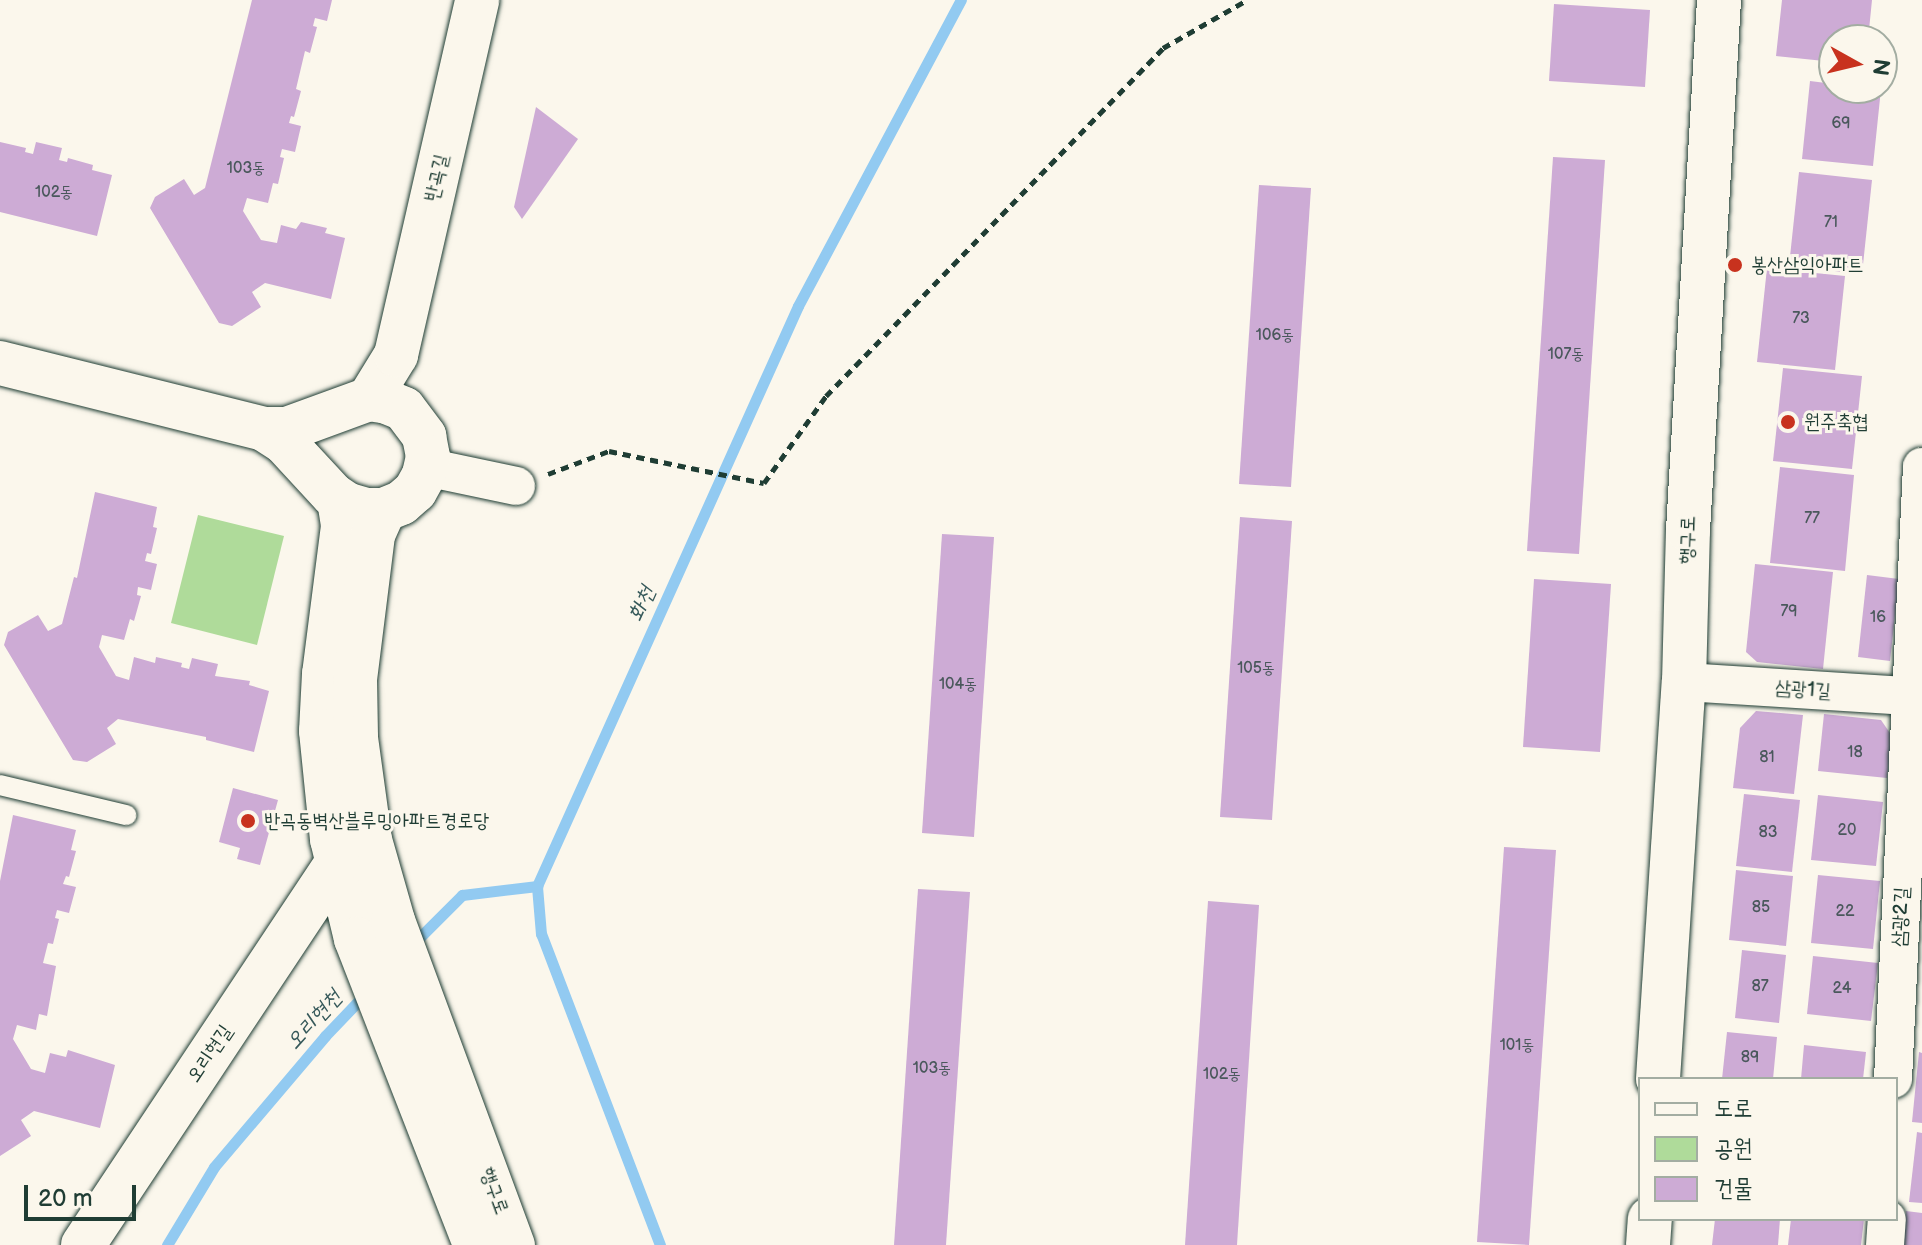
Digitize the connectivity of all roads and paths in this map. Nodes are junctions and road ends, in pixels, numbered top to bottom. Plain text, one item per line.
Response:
1 (477, 0) edge
2 (1247, 0) edge
3 (1719, 0) edge
4 (0, 363) edge
5 (369, 407) junction
6 (264, 429) junction
7 (426, 467) junction
8 (1922, 467) edge
9 (516, 486) joint
10 (331, 490) junction
11 (384, 510) junction
12 (1684, 682) junction
13 (1917, 697) edge
14 (0, 785) edge
15 (126, 815) dead end
16 (350, 864) junction
17 (1658, 1077) edge
18 (1893, 1077) edge
19 (455, 1140) junction
20 (1650, 1221) edge
21 (1887, 1221) edge
22 (83, 1245) edge
23 (475, 1245) edge
24 (513, 1245) edge
25 (1648, 1245) edge
26 (1885, 1245) edge

1 - 5 street, 반곡길
2 - 9 path
3 - 12 street, 행구로
4 - 6 street
5 - 6 street
5 - 7 street
5 - 10 street
6 - 10 street
7 - 9 street
7 - 11 street
8 - 13 street, 삼광2길
10 - 11 street
10 - 16 street
11 - 16 street
12 - 13 street, 삼광1길
12 - 17 street, 행구로
13 - 18 street, 삼광2길
14 - 15 lane
16 - 19 street
16 - 19 street
16 - 22 street, 오리현길
19 - 23 street, 행구로
19 - 24 street, 행구로
20 - 25 street
21 - 26 street

